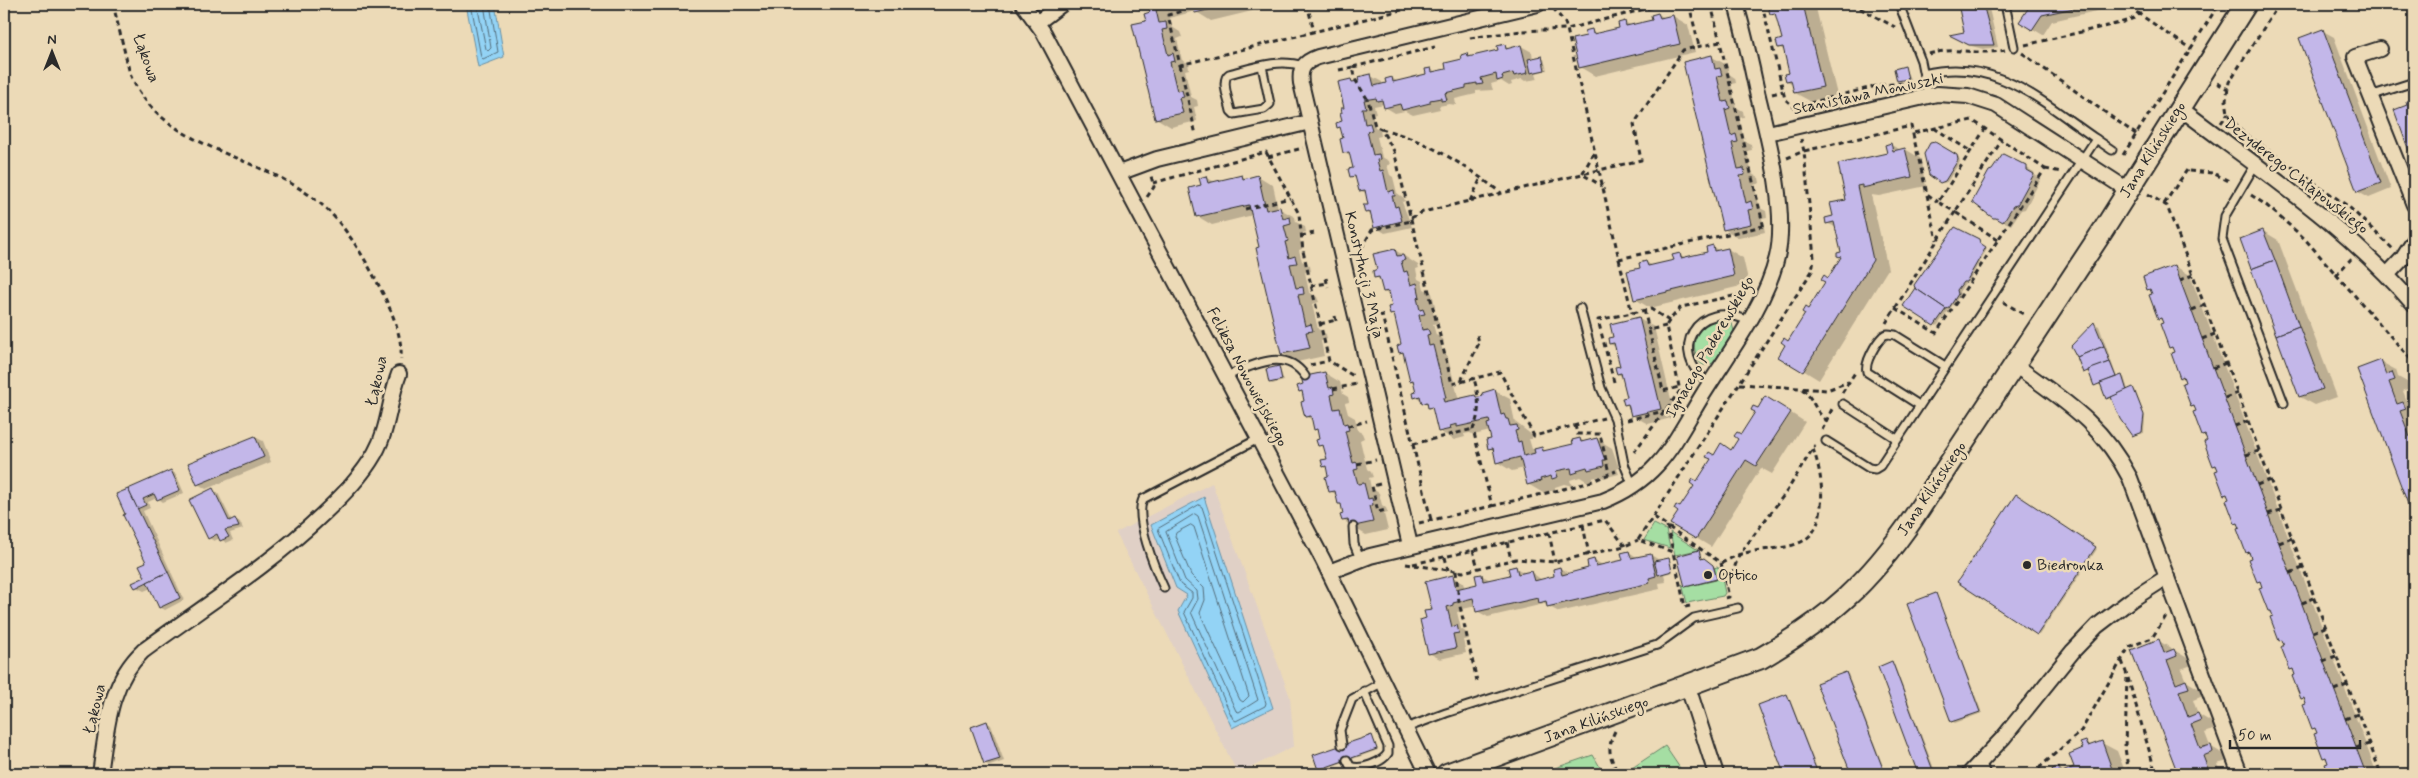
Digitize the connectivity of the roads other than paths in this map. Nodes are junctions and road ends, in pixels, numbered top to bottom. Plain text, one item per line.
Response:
1 (1023, 4) edge
2 (1062, 4) edge
3 (1538, 4) edge
4 (1736, 4) edge
5 (1899, 4) edge
6 (2004, 4) edge
7 (2246, 4) edge
8 (1038, 22) junction
9 (2014, 47) road end
10 (2380, 49) dead end
11 (1262, 66) junction
12 (1302, 66) junction
13 (1924, 74) junction
14 (2414, 82) edge
15 (1928, 96) junction
16 (2370, 96) junction
17 (2180, 108) junction
18 (1310, 122) junction
19 (1768, 133) junction
20 (2096, 139) junction
21 (2112, 150) dead end
22 (2081, 160) junction
23 (2255, 165) junction
24 (1119, 173) junction
25 (2128, 190) junction
26 (2414, 205) edge
27 (2414, 241) edge
28 (2388, 274) junction
29 (2414, 306) edge
30 (1580, 308) dead end
31 (1748, 321) junction
32 (2015, 365) junction
33 (1945, 366) junction
34 (399, 374) road end
35 (1227, 376) junction
36 (1305, 376) dead end
37 (1710, 383) junction
38 (1839, 403) road end
39 (2284, 403) dead end
40 (1920, 405) junction
41 (1260, 438) junction
42 (1897, 439) junction
43 (1826, 441) dead end
44 (1633, 486) junction
45 (1353, 527) dead end
46 (1410, 545) junction
47 (1360, 559) junction
48 (1329, 572) junction
49 (2167, 577) junction
50 (1164, 588) dead end
51 (1738, 608) dead end
52 (1383, 682) junction
53 (1688, 687) junction
54 (1364, 691) junction
55 (1406, 728) junction
56 (1342, 745) dead end
57 (1347, 760) dead end
58 (1983, 768) edge
59 (100, 774) edge
60 (1428, 774) edge
61 (1447, 774) edge
62 (1716, 774) edge
63 (1969, 774) edge
64 (2240, 774) edge

1 - 8 street, Feliksa Nowowiejskiego
2 - 8 street
3 - 12 street
4 - 19 street, Ignacego Paderewskiego
5 - 13 lane
6 - 9 lane
7 - 17 main road, Jana Kilińskiego
8 - 24 street, Feliksa Nowowiejskiego
10 - 16 street
11 - 11 lane
11 - 12 lane
12 - 18 street
13 - 15 lane
13 - 20 lane
14 - 16 lane
15 - 19 street, Stanisława Moniuszki
15 - 22 street, Stanisława Moniuszki
16 - 26 street
17 - 23 street, Dezyderego Chłapowskiego
17 - 25 main road, Jana Kilińskiego
18 - 24 street
18 - 46 street, Konstytucji 3 Maja
19 - 31 street, Ignacego Paderewskiego
20 - 21 lane
20 - 22 lane
22 - 25 street, Stanisława Moniuszki
22 - 33 lane
23 - 28 street, Dezyderego Chłapowskiego
23 - 39 lane
24 - 35 street, Feliksa Nowowiejskiego
25 - 32 main road, Jana Kilińskiego
27 - 28 street
28 - 29 street, Dezyderego Chłapowskiego
30 - 44 lane
31 - 37 street, Ignacego Paderewskiego
31 - 37 lane
32 - 49 street
32 - 53 main road, Jana Kilińskiego
33 - 40 lane
33 - 40 lane
34 - 59 street, Łąkowa
35 - 36 lane
35 - 41 street, Feliksa Nowowiejskiego
37 - 44 street, Ignacego Paderewskiego
38 - 42 lane
40 - 42 lane
41 - 48 street, Feliksa Nowowiejskiego
41 - 50 lane
42 - 43 lane
44 - 46 street, Ignacego Paderewskiego
45 - 47 lane
46 - 47 street
47 - 48 street
48 - 52 street, Feliksa Nowowiejskiego
49 - 58 street
49 - 64 street
51 - 55 lane
52 - 54 lane
52 - 55 street, Feliksa Nowowiejskiego
53 - 61 main road, Jana Kilińskiego
53 - 62 street
54 - 56 lane
54 - 57 lane
55 - 60 street, Feliksa Nowowiejskiego
58 - 63 street

